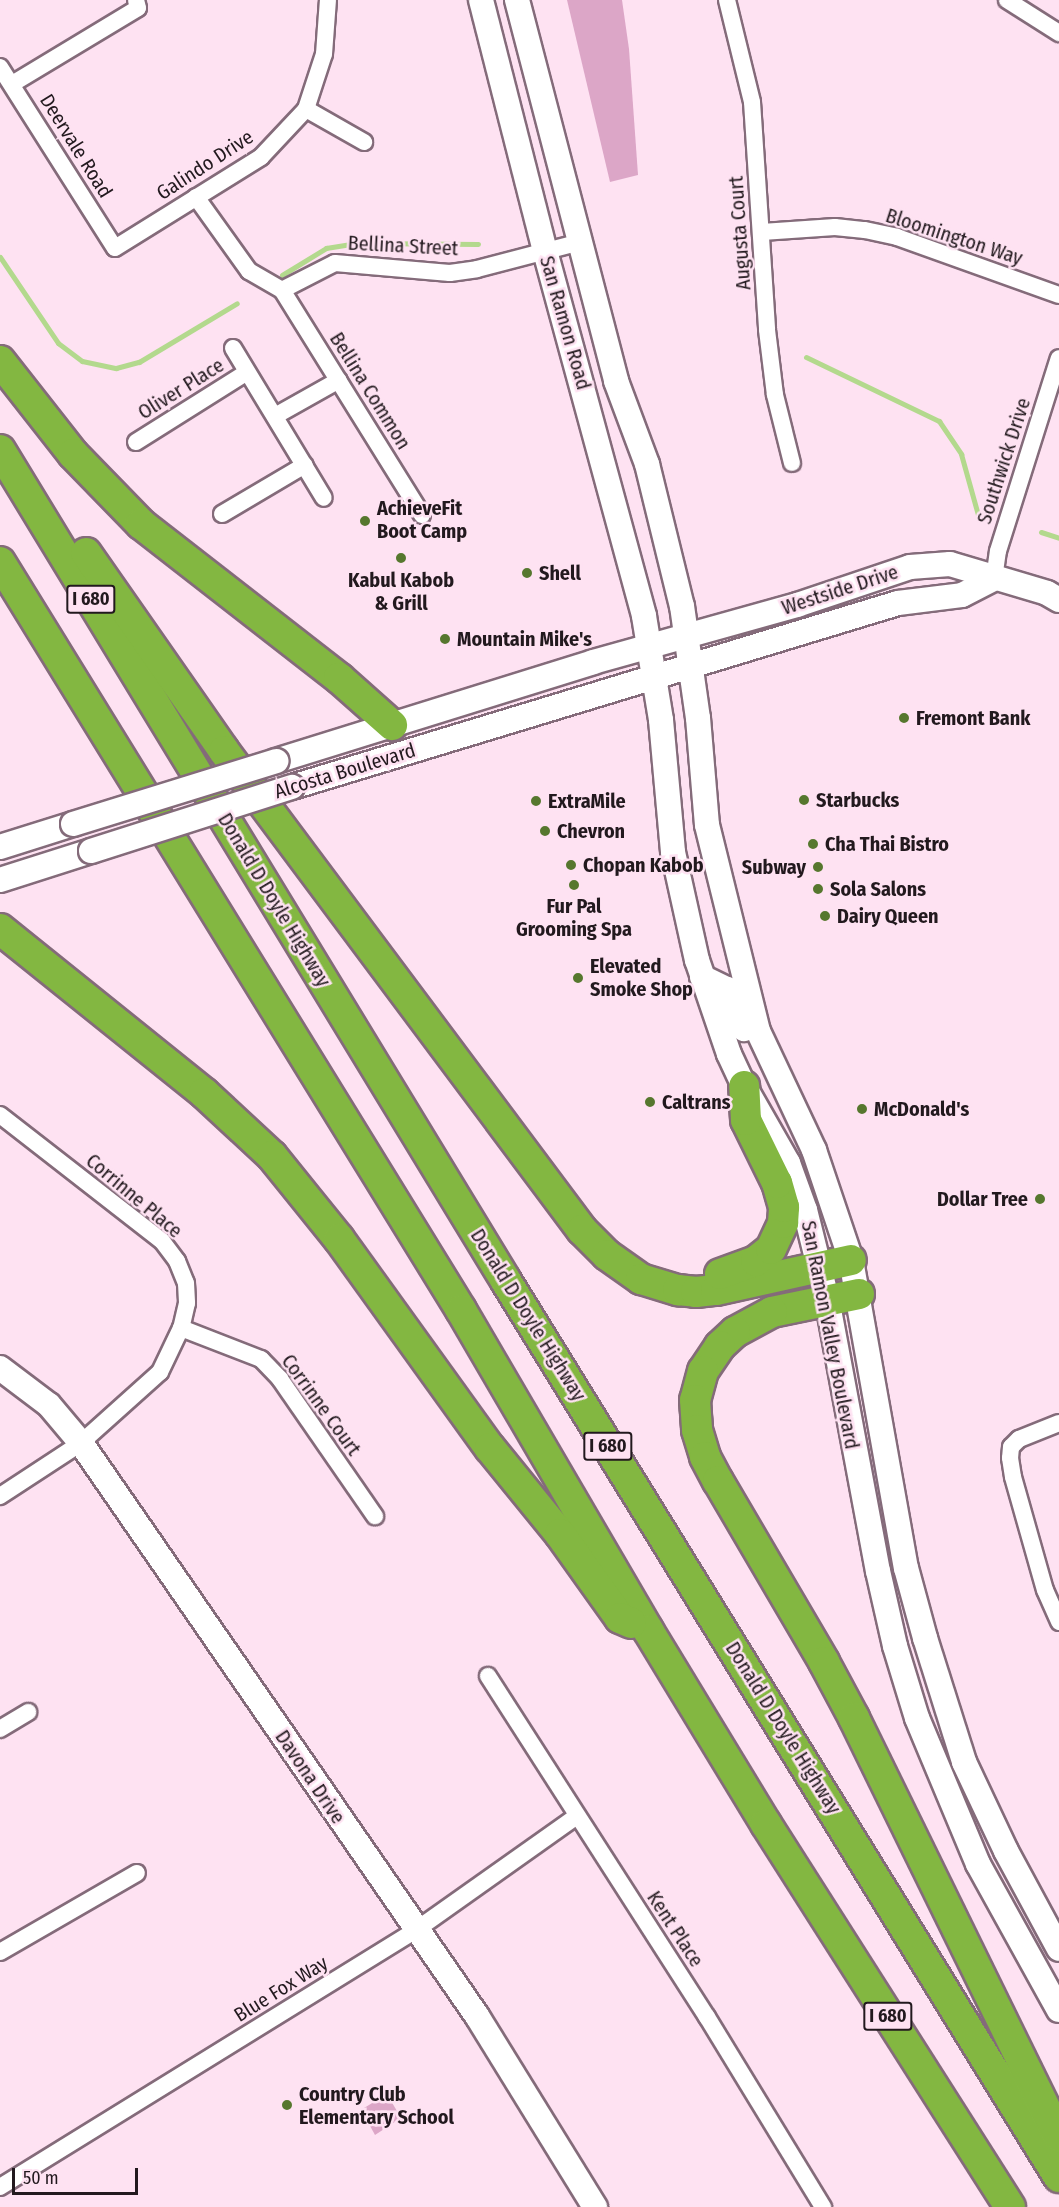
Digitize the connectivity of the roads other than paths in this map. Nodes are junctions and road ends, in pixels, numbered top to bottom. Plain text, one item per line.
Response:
1 (136, 0) edge
2 (328, 0) edge
3 (481, 0) edge
4 (517, 0) edge
5 (727, 0) edge
6 (1007, 0) edge
7 (1059, 33) edge
8 (0, 67) edge
9 (12, 84) junction
10 (306, 109) junction
11 (364, 142) dead end
12 (196, 197) junction
13 (762, 232) junction
14 (581, 242) junction
15 (115, 248) joint
16 (544, 251) junction
17 (282, 290) junction
18 (1059, 294) edge
19 (233, 348) dead end
20 (1059, 358) edge
21 (0, 361) edge
22 (248, 372) junction
23 (339, 380) junction
24 (275, 416) junction
25 (0, 426) edge
26 (136, 442) dead end
27 (0, 450) edge
28 (792, 463) dead end
29 (305, 465) junction
30 (324, 498) dead end
31 (222, 514) dead end
32 (422, 515) dead end
33 (0, 562) edge
34 (994, 579) junction
35 (1059, 600) edge
36 (686, 636) junction
37 (649, 646) junction
38 (691, 667) junction
39 (654, 678) junction
40 (392, 725) junction
41 (0, 847) edge
42 (0, 880) edge
43 (0, 929) edge
44 (702, 977) junction
45 (777, 1071) junction
46 (744, 1086) junction
47 (0, 1115) edge
48 (851, 1260) junction
49 (819, 1268) junction
50 (678, 1290) junction
51 (859, 1294) junction
52 (827, 1299) junction
53 (181, 1328) junction
54 (0, 1368) edge
55 (1059, 1423) edge
56 (81, 1443) junction
57 (0, 1496) edge
58 (375, 1516) dead end
59 (1059, 1622) edge
60 (648, 1630) junction
61 (488, 1676) dead end
62 (28, 1712) dead end
63 (0, 1729) edge
64 (577, 1816) junction
65 (137, 1873) dead end
66 (416, 1930) junction
67 (1059, 1948) edge
68 (0, 1952) edge
69 (1059, 2010) edge
70 (1059, 2138) edge
71 (1059, 2177) edge
72 (0, 2187) edge
73 (595, 2207) edge
74 (823, 2207) edge
75 (1010, 2207) edge

1 - 9 street
2 - 10 street, Galindo Drive
3 - 16 main road, San Ramon Road
4 - 14 main road, San Ramon Road
5 - 13 street, Augusta Court
6 - 7 street
8 - 9 street, Deervale Road
9 - 15 street, Deervale Road
10 - 11 street
10 - 12 street, Galindo Drive
12 - 15 street, Galindo Drive
12 - 17 street
13 - 18 street, Bloomington Way
13 - 28 street, Augusta Court
14 - 16 street, Bellina Street
14 - 36 main road, San Ramon Road
16 - 17 street, Bellina Street
16 - 37 main road, San Ramon Road
17 - 23 street, Bellina Common
19 - 22 street, Oliver Place
20 - 34 street, Southwick Drive
21 - 40 highway
22 - 24 street, Oliver Place
22 - 26 street, Oliver Place
23 - 24 street
23 - 32 street, Bellina Common
24 - 29 street, Oliver Place
25 - 50 highway
27 - 71 highway, Donald D Doyle Highway / I 680
29 - 30 street, Oliver Place
29 - 31 street
33 - 60 highway, I 680
34 - 35 main road, Westside Drive
34 - 36 main road, Westside Drive
34 - 38 main road, Westside Drive
36 - 37 main road, Alcosta Boulevard
36 - 38 main road, San Ramon Valley Boulevard
37 - 39 main road, San Ramon Valley Boulevard
37 - 40 main road, Alcosta Boulevard
38 - 39 main road, Alcosta Boulevard
38 - 45 main road, San Ramon Valley Boulevard
39 - 42 main road, Alcosta Boulevard, bridge
39 - 44 main road, San Ramon Valley Boulevard
40 - 41 main road, Alcosta Boulevard, bridge
43 - 60 highway
44 - 45 main road
44 - 46 main road, San Ramon Valley Boulevard
45 - 48 main road, San Ramon Valley Boulevard
46 - 49 main road, San Ramon Valley Boulevard
46 - 50 highway
47 - 53 street, Corrinne Place
48 - 49 highway
48 - 51 main road, San Ramon Valley Boulevard
49 - 50 highway
49 - 52 main road, San Ramon Valley Boulevard
51 - 52 highway
51 - 67 main road, San Ramon Valley Boulevard
52 - 69 main road, San Ramon Valley Boulevard
52 - 70 highway
53 - 56 street, Corrinne Place
53 - 58 street, Corrinne Court
54 - 56 main road, Davona Drive
55 - 59 street
56 - 57 street, Corrinne Place
56 - 66 main road, Davona Drive
60 - 75 highway, I 680
61 - 64 street, Kent Place
62 - 63 street
64 - 66 street, Blue Fox Way
64 - 74 street, Kent Place
65 - 68 street
66 - 72 street, Blue Fox Way
66 - 73 main road, Davona Drive

